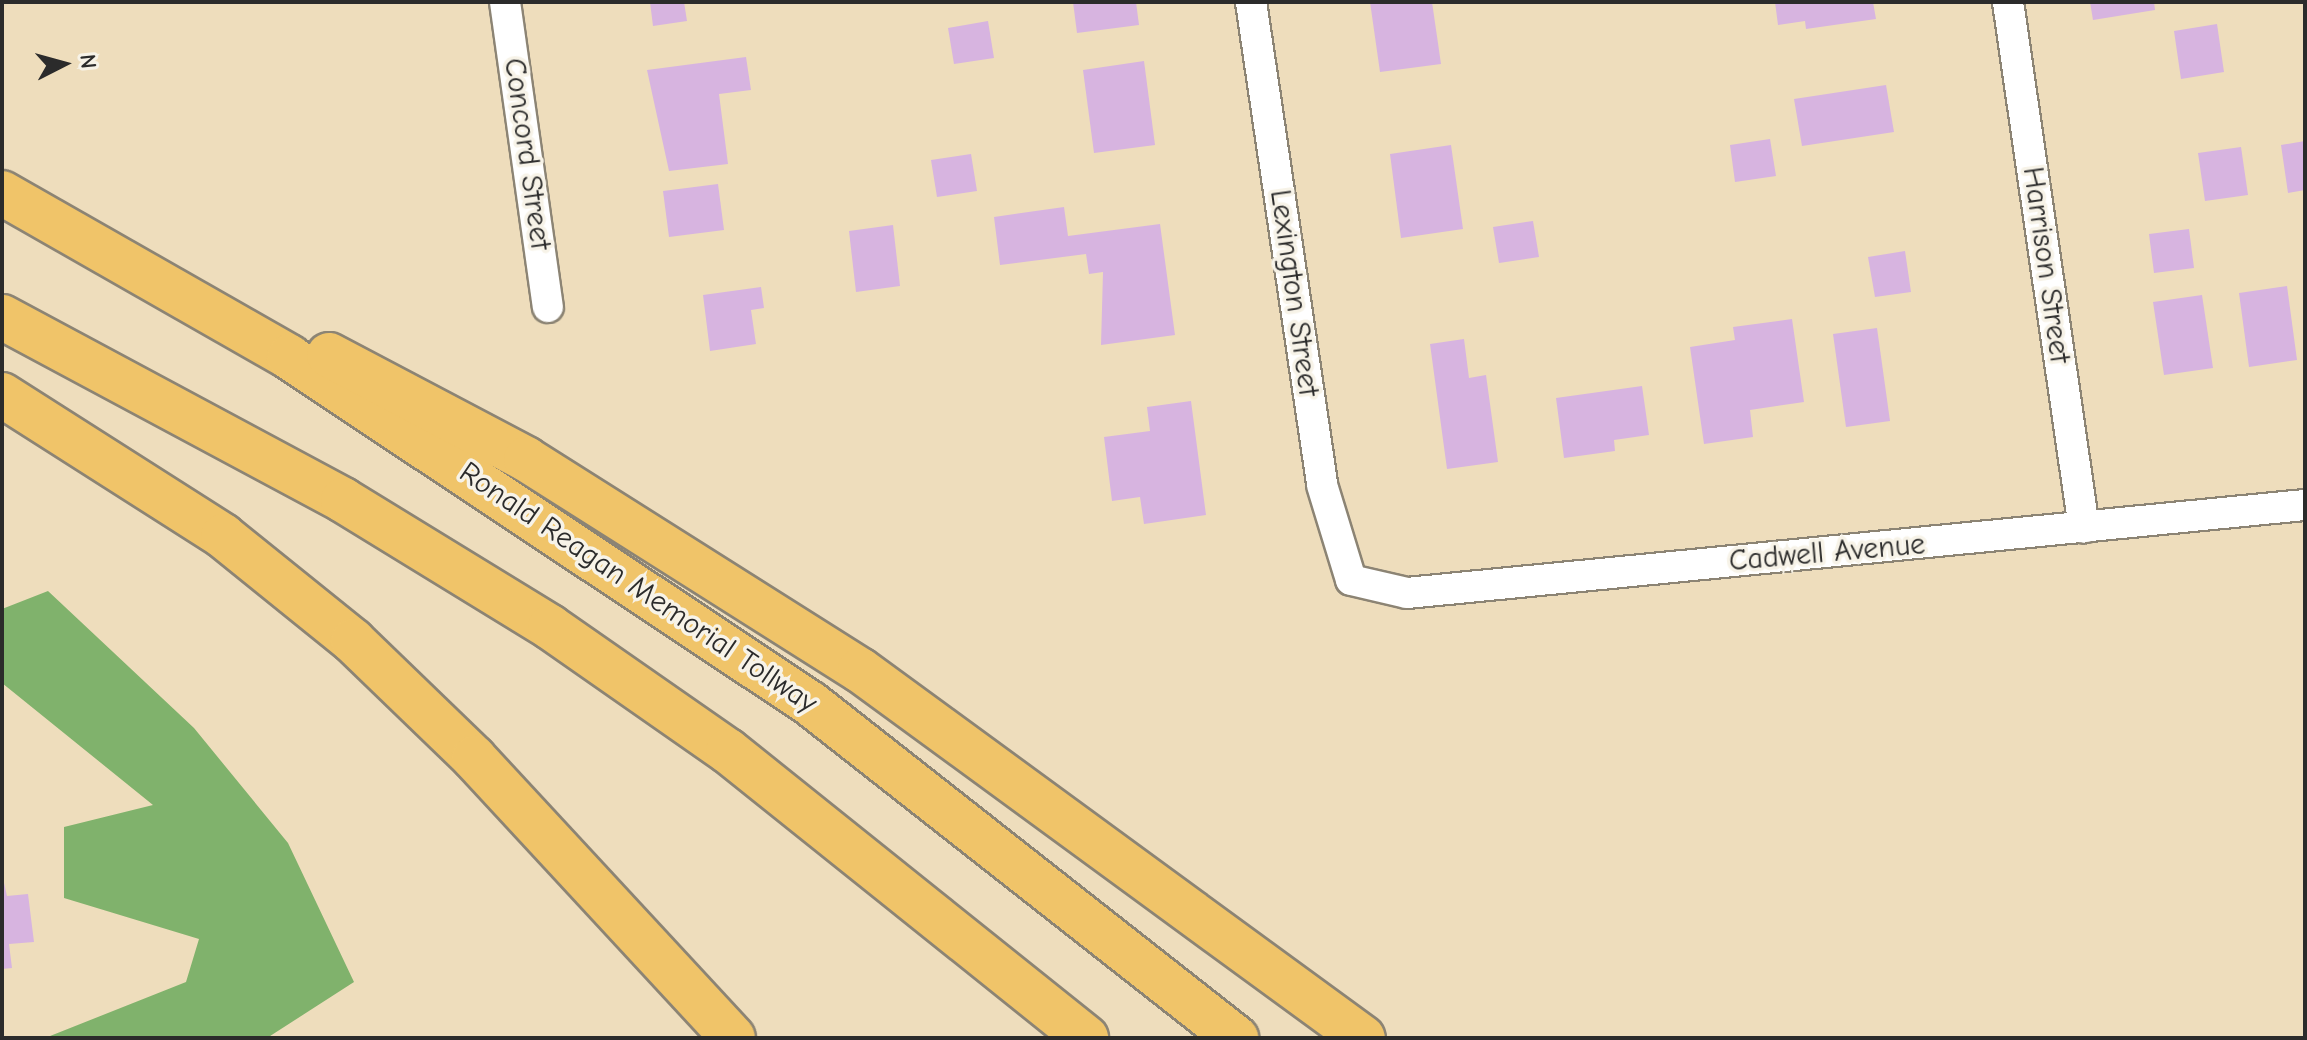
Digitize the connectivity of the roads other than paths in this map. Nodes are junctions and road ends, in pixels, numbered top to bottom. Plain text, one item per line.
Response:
1 (505, 2) edge
2 (1251, 2) edge
3 (2008, 2) edge
4 (2, 193) edge
5 (104, 245) junction
6 (548, 307) dead end
7 (2, 317) edge
8 (2, 395) edge
9 (2305, 505) edge
10 (2084, 528) junction
11 (1351, 580) joint
12 (733, 1038) edge
13 (1086, 1038) edge
14 (1236, 1038) edge
15 (1363, 1038) edge

1 - 6 street, Concord Street
2 - 11 street, Lexington Street
3 - 10 street, Harrison Street
4 - 5 highway, Ronald Reagan Memorial Tollway
5 - 14 highway, Ronald Reagan Memorial Tollway
5 - 15 highway
7 - 13 highway
8 - 12 highway
9 - 10 street, Cadwell Avenue
10 - 11 street, Cadwell Avenue

